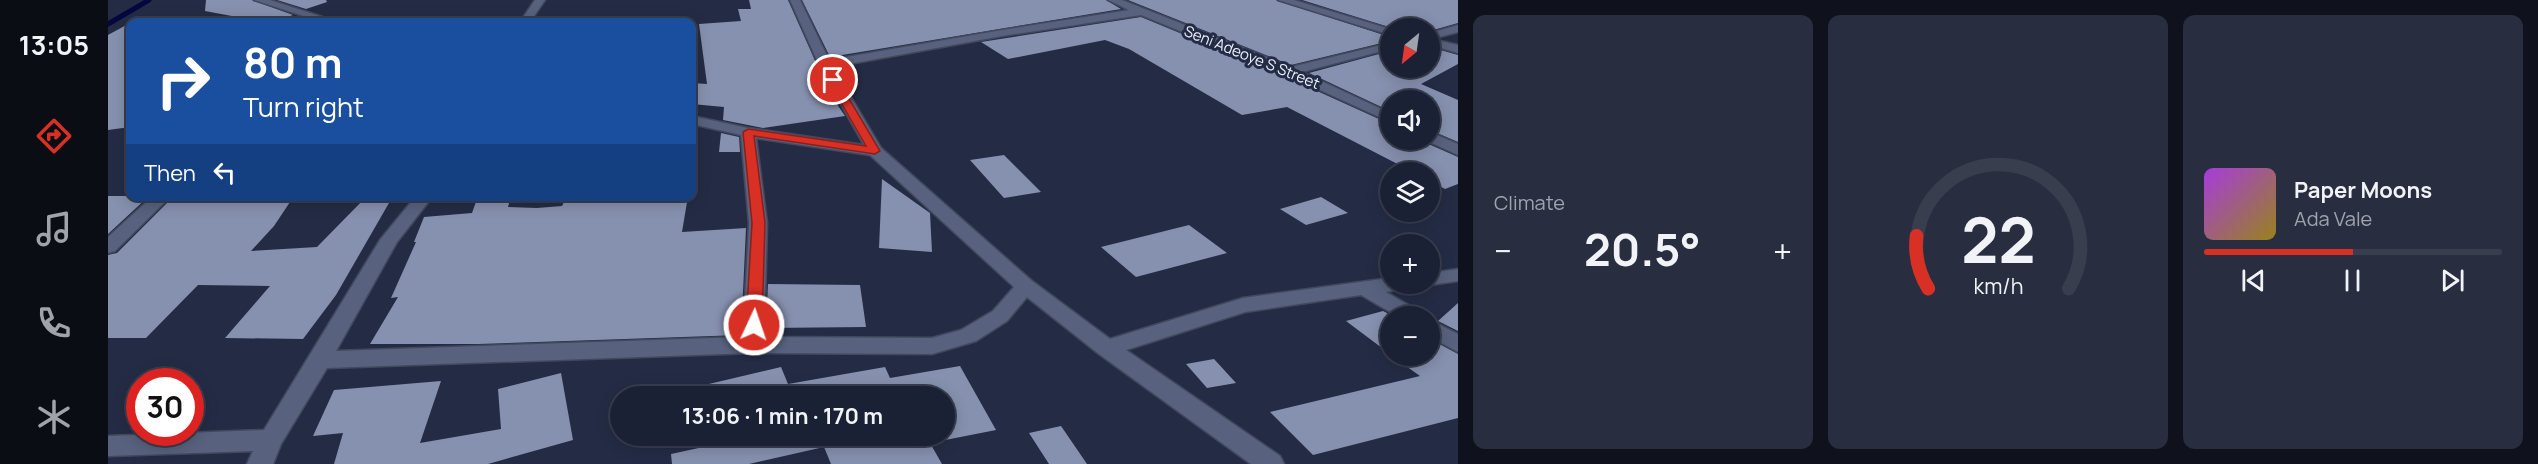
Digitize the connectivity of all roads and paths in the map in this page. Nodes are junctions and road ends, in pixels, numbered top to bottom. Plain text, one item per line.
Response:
1 (259, 0) edge
2 (540, 0) edge
3 (795, 0) edge
4 (1113, 0) edge
5 (1283, 0) edge
6 (1140, 12) junction
7 (319, 18) edge
8 (528, 18) edge
9 (1458, 28) edge
10 (1380, 29) edge
11 (1440, 33) edge
12 (1440, 45) edge
13 (1380, 48) edge
14 (1458, 50) edge
15 (825, 65) junction
16 (1290, 71) junction
17 (1380, 113) edge
18 (696, 121) edge
19 (748, 132) junction
20 (1440, 141) edge
21 (1458, 150) edge
22 (875, 151) junction
23 (158, 201) edge
24 (421, 201) edge
25 (108, 247) edge
26 (1458, 275) edge
27 (1440, 278) edge
28 (1025, 286) junction
29 (1380, 286) edge
30 (1364, 288) junction
31 (1395, 306) edge
32 (1440, 333) edge
33 (1458, 344) edge
34 (753, 345) junction
35 (1107, 348) junction
36 (321, 360) junction
37 (271, 440) junction
38 (108, 446) edge
39 (260, 464) edge
40 (1271, 464) edge

1 - 7 street
2 - 8 street
3 - 15 street
4 - 6 street, Seni Adeoye S Street
5 - 10 street
6 - 15 street
6 - 16 street, Seni Adeoye S Street
9 - 11 street
12 - 14 street
13 - 16 street
15 - 22 street
16 - 17 street, Seni Adeoye S Street
18 - 19 street
19 - 22 street
19 - 34 street
20 - 21 street
22 - 28 street
23 - 25 street
24 - 36 street
26 - 27 street
28 - 34 street
28 - 35 street
29 - 30 street
30 - 31 street
30 - 35 street
32 - 33 street
34 - 36 street
35 - 40 street
36 - 37 street
37 - 38 street
37 - 39 street

